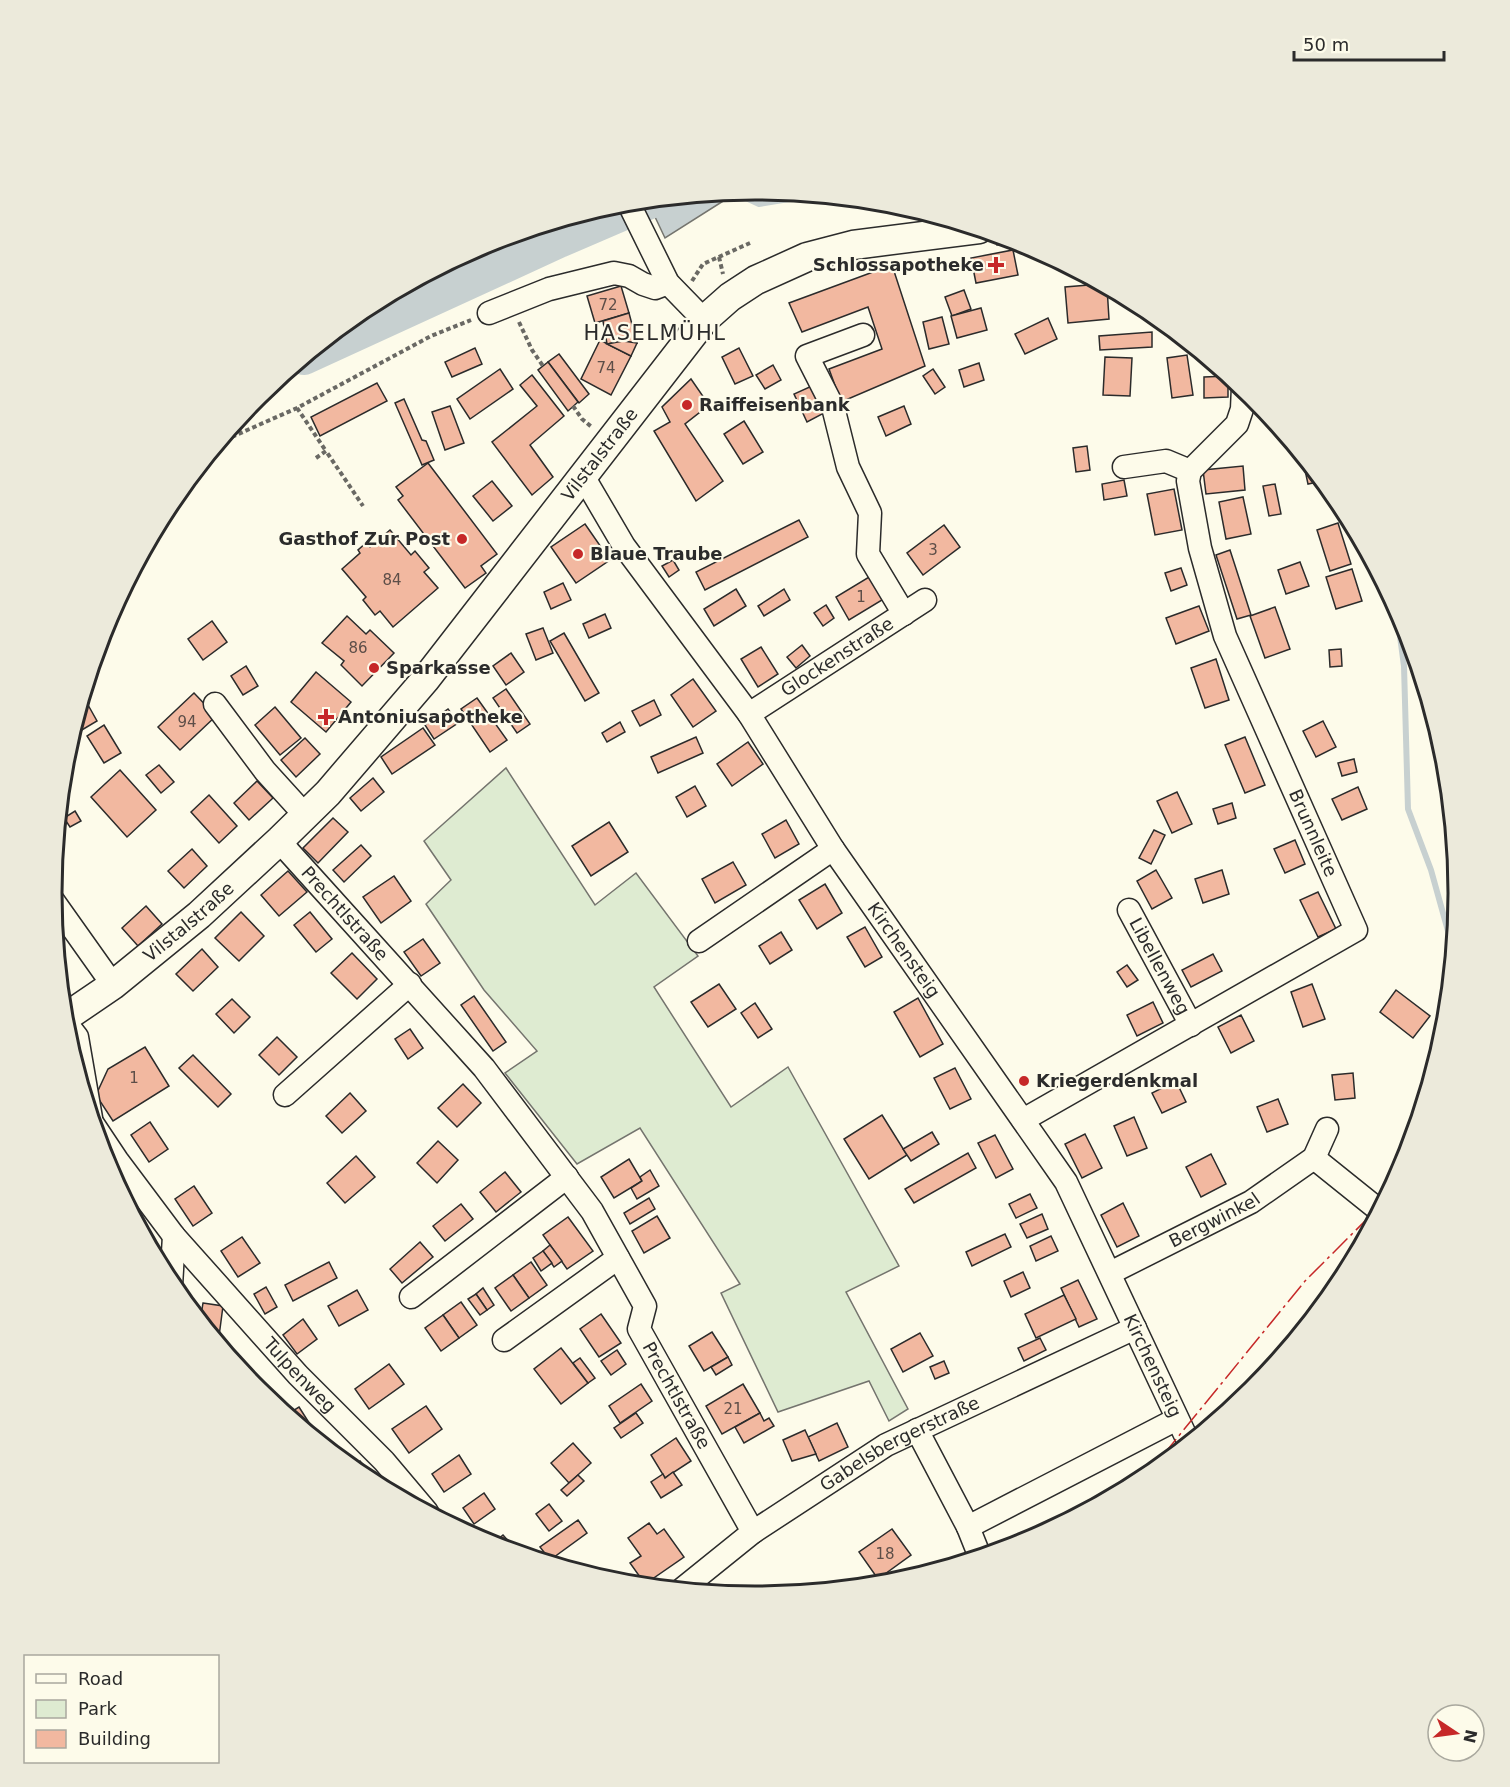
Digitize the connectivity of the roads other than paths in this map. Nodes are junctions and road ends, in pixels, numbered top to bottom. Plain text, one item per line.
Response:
1 (633, 211) edge
2 (977, 237) edge
3 (668, 281) junction
4 (489, 313) road end
5 (704, 320) junction
6 (862, 335) dead end
7 (1242, 401) edge
8 (1124, 467) dead end
9 (1190, 471) junction
10 (584, 476) junction
11 (925, 600) dead end
12 (904, 614) junction
13 (215, 704) dead end
14 (748, 714) junction
15 (305, 815) junction
16 (280, 840) junction
17 (833, 849) junction
18 (1129, 910) dead end
19 (62, 914) edge
20 (699, 941) dead end
21 (410, 984) junction
22 (113, 985) junction
23 (72, 1013) edge
24 (1191, 1025) junction
25 (285, 1095) dead end
26 (1023, 1120) junction
27 (1327, 1129) dead end
28 (111, 1151) edge
29 (1314, 1158) junction
30 (567, 1177) junction
31 (1374, 1206) edge
32 (174, 1236) junction
33 (618, 1258) junction
34 (172, 1269) edge
35 (1110, 1273) junction
36 (411, 1298) dead end
37 (1135, 1328) junction
38 (504, 1341) dead end
39 (1177, 1419) junction
40 (917, 1430) junction
41 (1186, 1437) edge
42 (415, 1498) edge
43 (968, 1527) junction
44 (753, 1532) junction
45 (977, 1550) edge
46 (689, 1584) edge

1 - 3 street
2 - 5 main road, Vilstalstraße
3 - 4 street
3 - 5 street
5 - 10 main road, Vilstalstraße
6 - 12 street
7 - 9 street
8 - 9 street
9 - 24 street, Brunnleite
10 - 14 street, Kirchensteig
10 - 15 main road, Vilstalstraße
11 - 12 street, Glockenstraße
12 - 14 street, Glockenstraße
13 - 15 street
14 - 17 street, Kirchensteig
15 - 16 main road, Vilstalstraße
16 - 21 street, Prechtlstraße
16 - 22 main road, Vilstalstraße
17 - 20 street
17 - 26 street, Kirchensteig
18 - 24 street, Libellenweg
19 - 22 street
21 - 25 street
21 - 30 street, Prechtlstraße
22 - 23 main road, Vilstalstraße
24 - 26 street, Brunnleite
26 - 35 street, Kirchensteig
27 - 29 street
28 - 32 street, Tulpenweg
29 - 31 street
29 - 35 street, Bergwinkel
30 - 33 street, Prechtlstraße
30 - 36 street
32 - 34 street
32 - 42 street, Tulpenweg
33 - 38 street
33 - 44 street, Prechtlstraße
35 - 37 street, Kirchensteig
37 - 39 street, Kirchensteig
37 - 40 street, Gabelsbergerstraße
39 - 41 street, Kirchensteig
39 - 43 street
40 - 43 street
40 - 44 street, Gabelsbergerstraße
43 - 45 street
44 - 46 street, Gabelsbergerstraße

